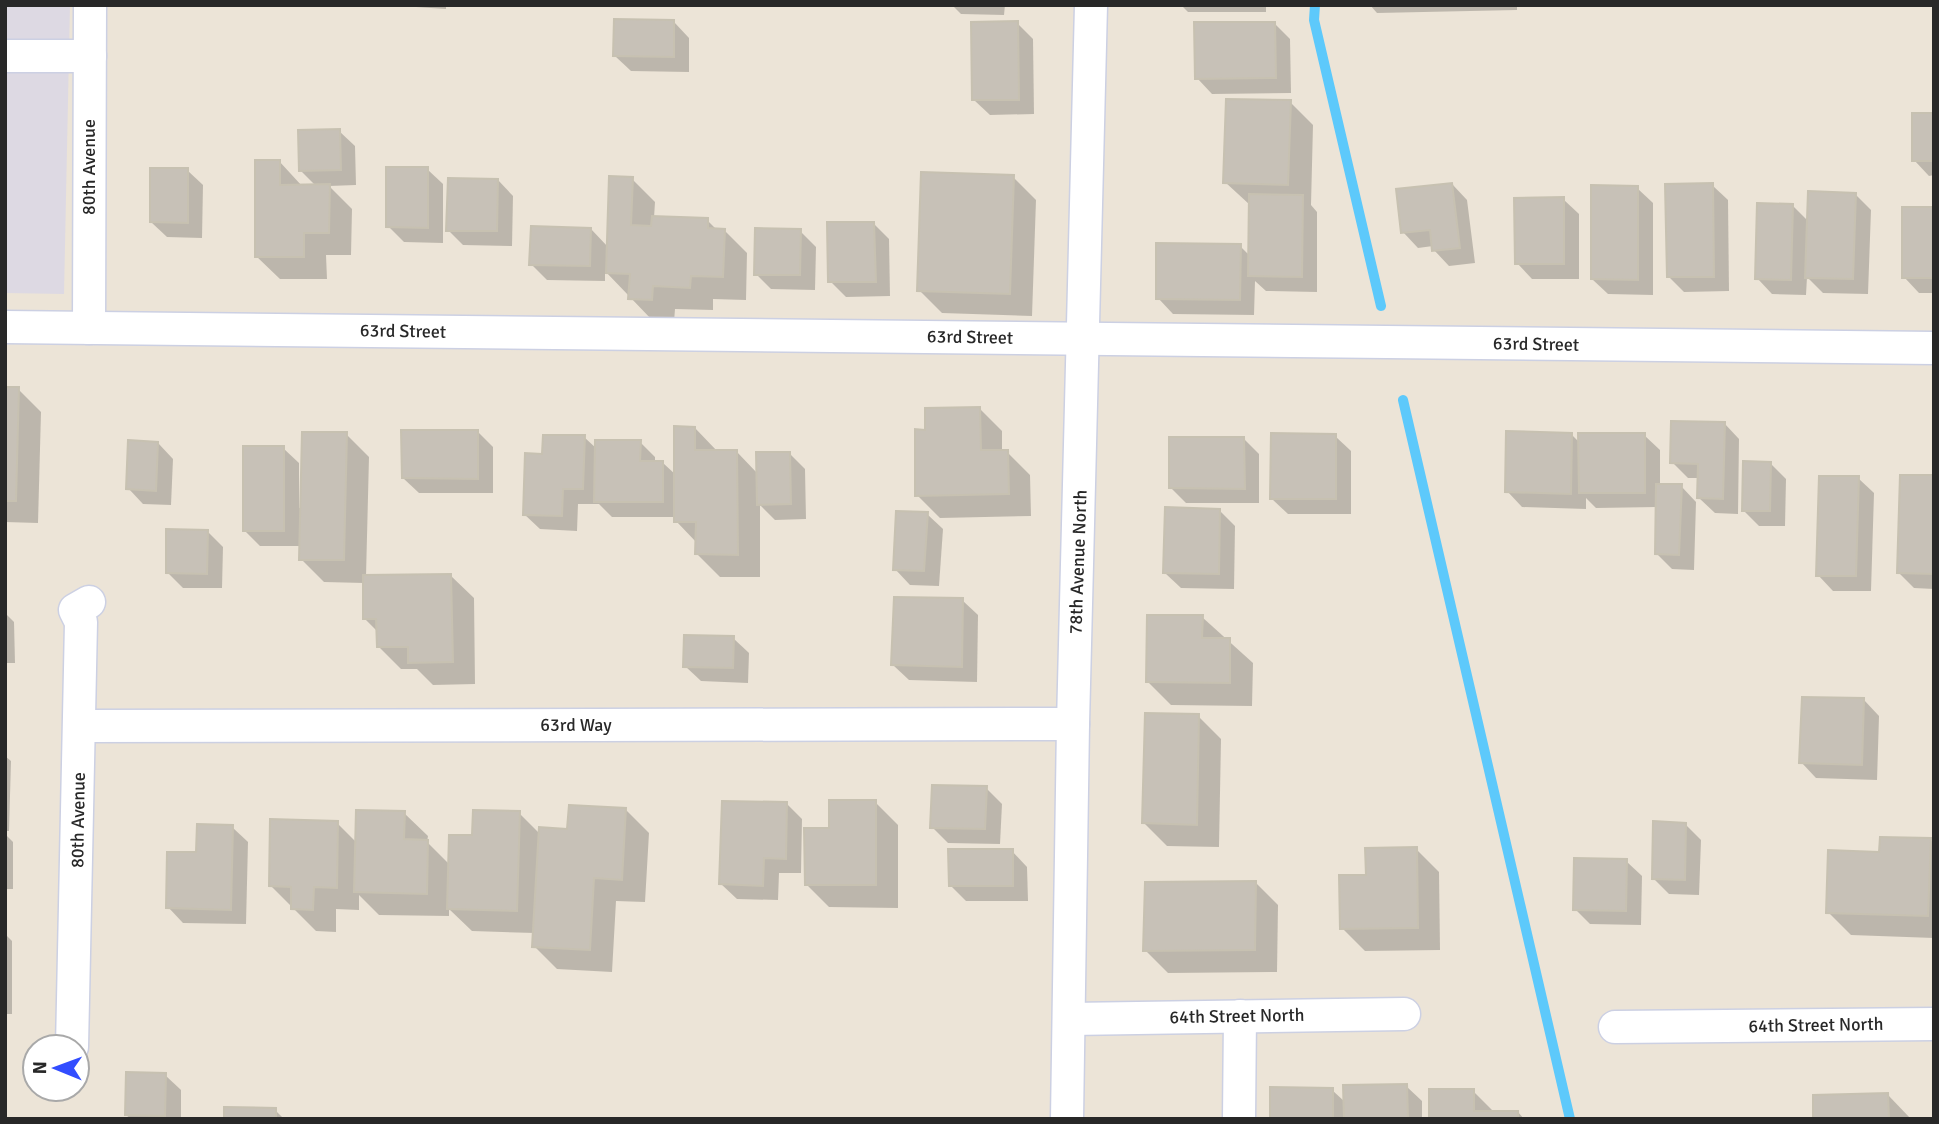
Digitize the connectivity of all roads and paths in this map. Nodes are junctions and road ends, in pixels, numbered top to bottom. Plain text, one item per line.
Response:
1 (90, 5) edge
2 (1091, 5) edge
3 (5, 56) edge
4 (90, 56) junction
5 (5, 327) edge
6 (89, 328) junction
7 (1084, 338) junction
8 (1934, 348) edge
9 (89, 602) dead end
10 (1073, 724) junction
11 (80, 726) junction
12 (1404, 1014) dead end
13 (1240, 1016) junction
14 (1070, 1019) junction
15 (1934, 1024) edge
16 (1615, 1027) dead end
17 (72, 1033) edge
18 (1068, 1119) edge
19 (1239, 1119) edge

1 - 4 street, 80th Avenue
2 - 7 street, 78th Avenue North
3 - 4 street
4 - 6 street, 80th Avenue
5 - 6 street, 63rd Street
6 - 7 street, 63rd Street
7 - 8 street, 63rd Street
7 - 10 street, 78th Avenue North
9 - 11 street, 80th Avenue
10 - 11 street, 63rd Way
10 - 14 street, 78th Avenue North
11 - 17 street, 80th Avenue
12 - 13 street, 64th Street North
13 - 14 street, 64th Street North
13 - 19 street
14 - 18 street, 78th Avenue North
15 - 16 street, 64th Street North

